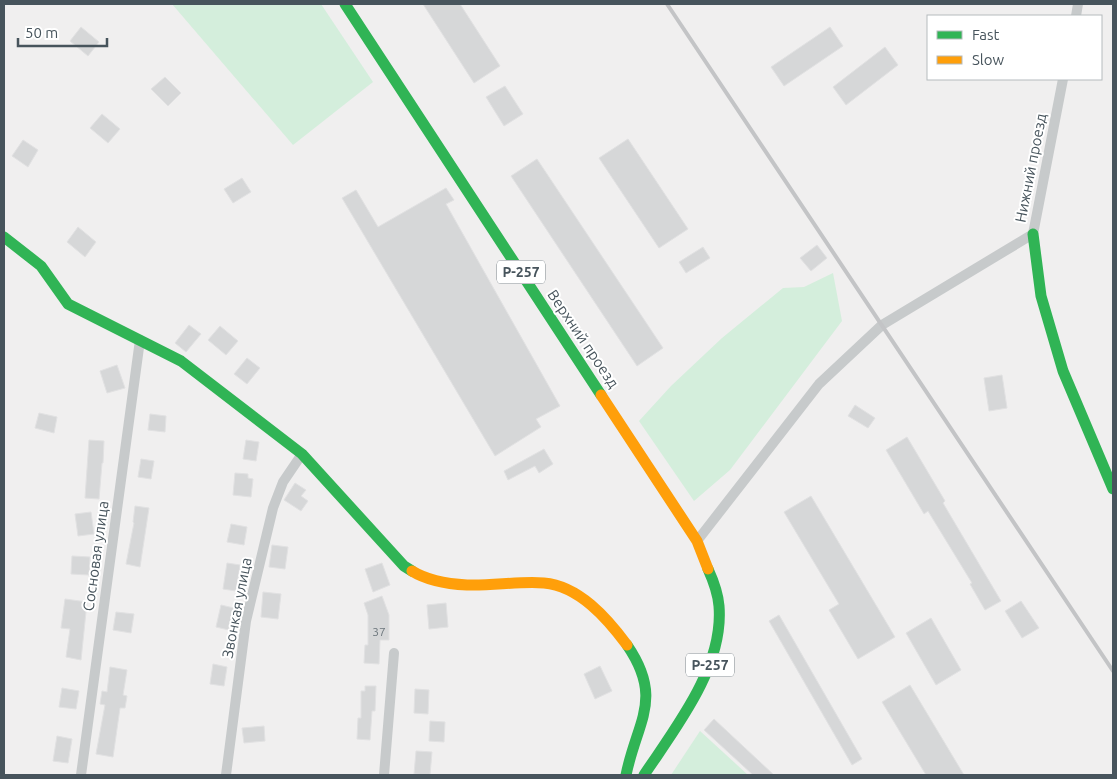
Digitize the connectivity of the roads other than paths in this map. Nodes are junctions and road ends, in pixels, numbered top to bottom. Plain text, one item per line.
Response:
1 (345, 4) edge
2 (1064, 80) edge
3 (1033, 234) junction
4 (4, 237) edge
5 (140, 340) junction
6 (302, 454) junction
7 (1113, 489) edge
8 (697, 541) junction
9 (394, 653) dead end
10 (81, 775) edge
11 (226, 775) edge
12 (384, 775) edge
13 (626, 775) edge
14 (644, 775) edge

1 - 8 main road, Верхний проезд / Р-257
2 - 3 street, Нижний проезд
3 - 7 main road, Нижний проезд
3 - 8 street
4 - 5 main road
5 - 6 main road
5 - 10 street, Сосновая улица
6 - 11 street, Звонкая улица
6 - 13 main road
8 - 14 main road, Р-257
9 - 12 street

